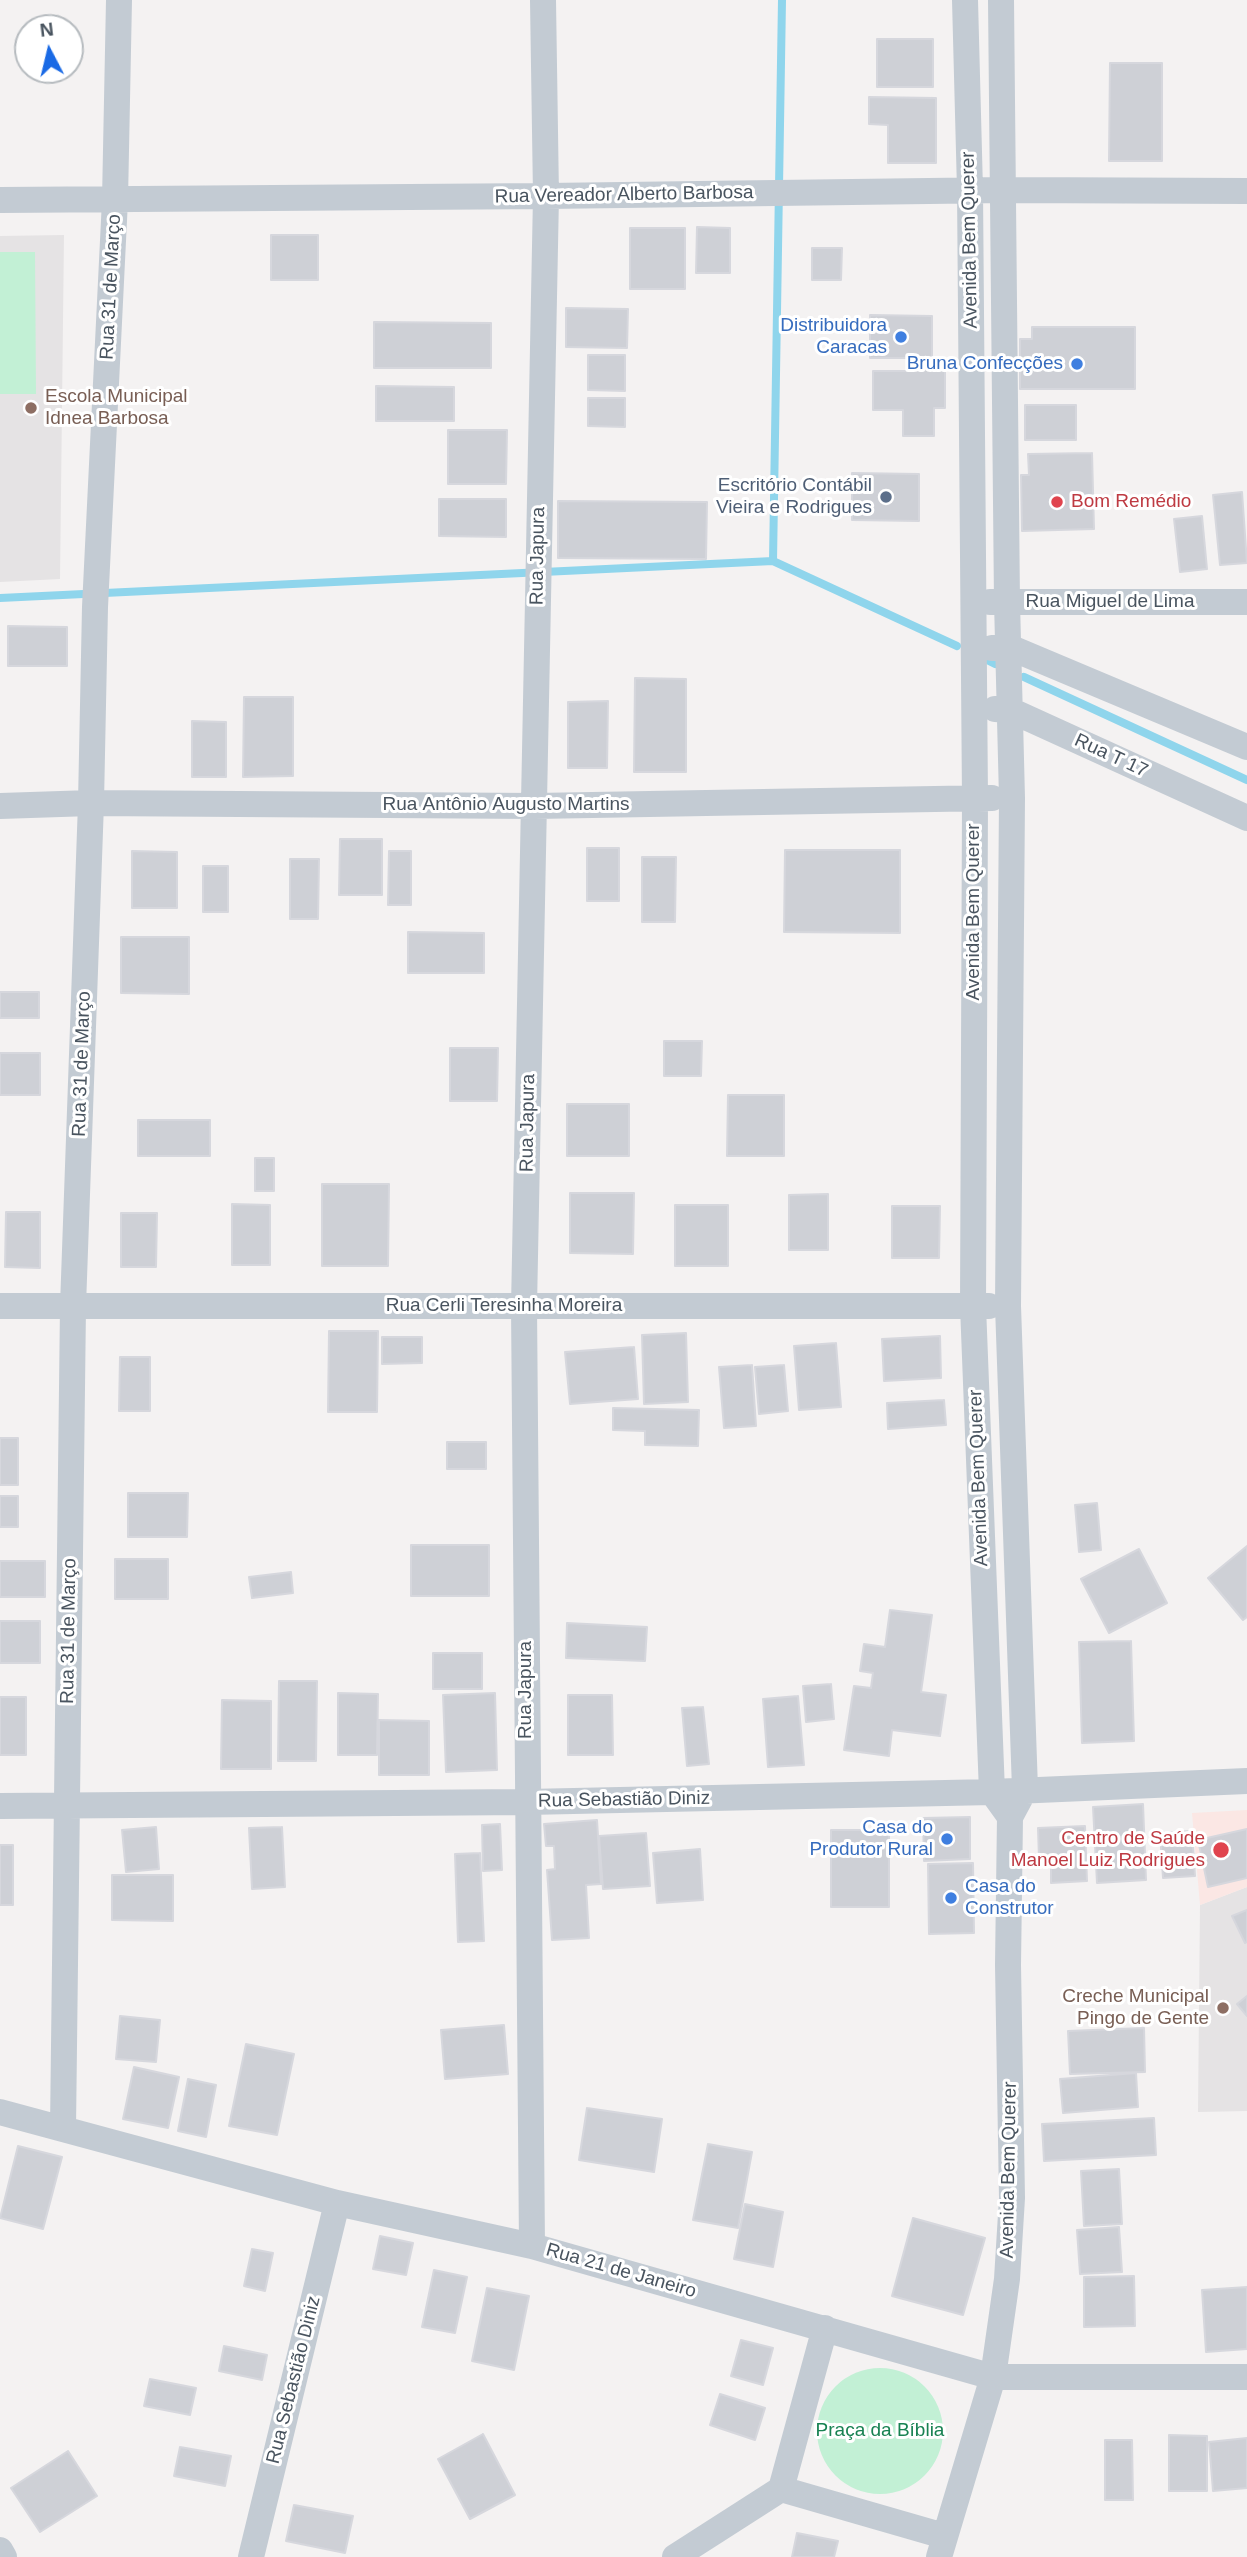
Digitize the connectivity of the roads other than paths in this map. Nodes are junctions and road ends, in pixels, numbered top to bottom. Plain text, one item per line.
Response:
1 (119, 0) edge
2 (543, 0) edge
3 (965, 0) edge
4 (1001, 0) edge
5 (970, 190) junction
6 (1005, 190) junction
7 (1247, 191) edge
8 (546, 196) junction
9 (0, 200) edge
10 (115, 200) junction
11 (972, 601) junction
12 (1007, 602) junction
13 (1247, 602) edge
14 (1009, 648) junction
15 (972, 649) junction
16 (972, 709) junction
17 (1010, 710) junction
18 (1247, 747) edge
19 (975, 798) junction
20 (1012, 798) junction
21 (91, 803) junction
22 (0, 806) edge
23 (535, 806) junction
24 (1247, 818) edge
25 (0, 1306) edge
26 (73, 1306) junction
27 (524, 1306) junction
28 (972, 1306) junction
29 (1008, 1306) junction
30 (1247, 1781) edge
31 (1025, 1789) junction
32 (992, 1792) junction
33 (527, 1802) junction
34 (0, 1806) edge
35 (67, 1806) junction
36 (1010, 1817) junction
37 (0, 2112) edge
38 (63, 2128) junction
39 (337, 2203) junction
40 (532, 2246) junction
41 (825, 2328) junction
42 (993, 2377) junction
43 (1247, 2377) edge
44 (781, 2489) junction
45 (942, 2547) edge
46 (0, 2550) edge
47 (4, 2557) edge
48 (251, 2557) edge
49 (675, 2557) edge

1 - 10 street, Rua 31 de Março
2 - 8 street, Rua Japura
3 - 5 street, Avenida Bem Querer
4 - 6 street, Avenida Bem Querer
5 - 6 street, Rua Vereador Alberto Barbosa
5 - 8 street, Rua Vereador Alberto Barbosa
5 - 11 street, Avenida Bem Querer
6 - 7 street, Rua Vereador Alberto Barbosa
6 - 12 street, Avenida Bem Querer
8 - 10 street, Rua Vereador Alberto Barbosa
8 - 23 street, Rua Japura
9 - 10 street, Rua Vereador Alberto Barbosa
10 - 21 street, Rua 31 de Março
11 - 12 street, Rua Miguel de Lima
11 - 15 street, Avenida Bem Querer
12 - 13 street, Rua Miguel de Lima
12 - 14 street, Avenida Bem Querer
14 - 15 street
14 - 17 street, Avenida Bem Querer
14 - 18 street
15 - 16 street, Avenida Bem Querer
16 - 17 street, Rua T 17
16 - 19 street, Avenida Bem Querer
17 - 20 street, Avenida Bem Querer
17 - 24 street, Rua T 17
19 - 20 street, Rua Antônio Augusto Martins
19 - 23 street, Rua Antônio Augusto Martins
19 - 28 street, Avenida Bem Querer
20 - 29 street, Avenida Bem Querer
21 - 22 street, Rua Antônio Augusto Martins
21 - 23 street, Rua Antônio Augusto Martins
21 - 26 street, Rua 31 de Março
23 - 27 street, Rua Japura
25 - 26 street, Rua Cerli Teresinha Moreira
26 - 27 street, Rua Cerli Teresinha Moreira
26 - 35 street, Rua 31 de Março
27 - 28 street, Rua Cerli Teresinha Moreira
27 - 33 street, Rua Japura
28 - 29 street, Rua Cerli Teresinha Moreira
28 - 32 street, Avenida Bem Querer
29 - 31 street, Avenida Bem Querer
30 - 31 street, Rua Sebastião Diniz
31 - 32 street, Rua Sebastião Diniz
31 - 36 street, Avenida Bem Querer
32 - 33 street, Rua Sebastião Diniz
32 - 36 street
33 - 35 street, Rua Sebastião Diniz
33 - 40 street, Rua Japura
34 - 35 street, Rua Sebastião Diniz
35 - 38 street, Rua 31 de Março
36 - 42 street, Avenida Bem Querer
37 - 38 street, Rua 21 de Janeiro
38 - 39 street, Rua 21 de Janeiro
39 - 40 street, Rua 21 de Janeiro
39 - 48 street, Rua Sebastião Diniz
40 - 41 street, Rua 21 de Janeiro
41 - 42 street, Rua 21 de Janeiro
41 - 44 street
42 - 43 street, Rua 21 de Janeiro
42 - 45 street, Avenida Bem Querer
44 - 45 street
44 - 49 street
46 - 47 street

